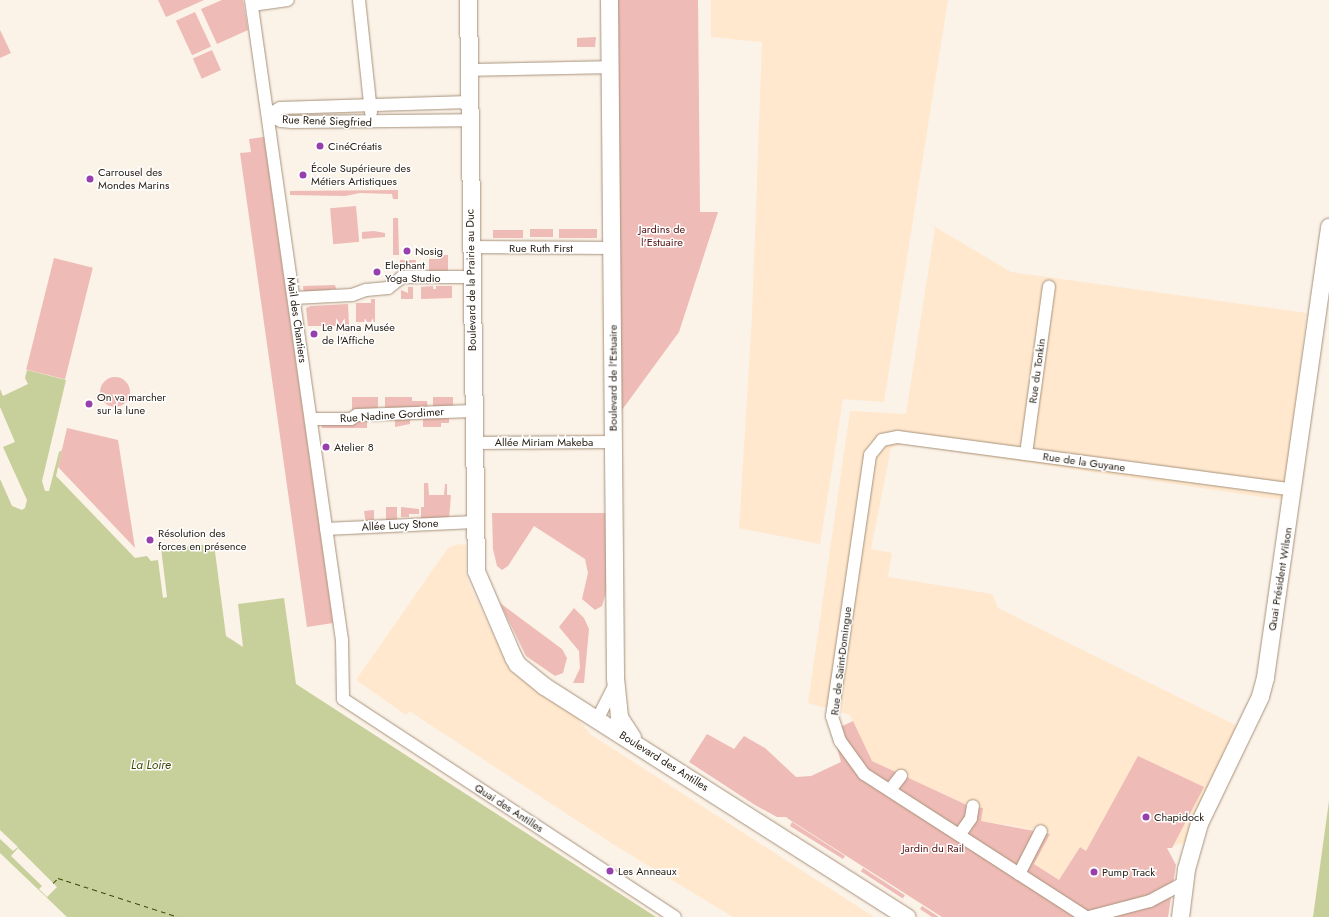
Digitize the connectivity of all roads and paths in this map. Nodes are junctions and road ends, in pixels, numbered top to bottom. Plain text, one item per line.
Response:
1 (288, 0) edge
2 (360, 0) edge
3 (468, 0) edge
4 (609, 0) edge
5 (252, 3) edge
6 (610, 67) junction
7 (469, 70) junction
8 (469, 102) junction
9 (371, 105) junction
10 (304, 107) junction
11 (280, 108) junction
12 (268, 115) junction
13 (469, 120) junction
14 (281, 121) junction
15 (305, 122) junction
16 (370, 122) junction
17 (1329, 227) edge
18 (471, 247) junction
19 (612, 248) junction
20 (471, 277) junction
21 (1049, 287) dead end
22 (294, 298) junction
23 (473, 411) junction
24 (312, 420) junction
25 (614, 442) junction
26 (473, 443) junction
27 (876, 445) joint
28 (1026, 454) junction
29 (1294, 490) junction
30 (474, 522) junction
31 (326, 529) junction
32 (476, 561) joint
33 (615, 685) junction
34 (343, 699) joint
35 (594, 716) junction
36 (643, 748) junction
37 (901, 776) dead end
38 (890, 790) junction
39 (973, 806) dead end
40 (1041, 831) dead end
41 (960, 834) junction
42 (1019, 874) junction
43 (1184, 883) junction
44 (675, 917) edge
45 (907, 917) edge
46 (1088, 917) edge
47 (1180, 917) edge

1 - 5 street
2 - 9 street
3 - 7 main road, Boulevard de la Prairie au Duc
4 - 6 main road, Boulevard de l'Estuaire
5 - 12 street, Mail des Chantiers
6 - 7 street
6 - 19 main road, Boulevard de l'Estuaire
7 - 8 main road, Boulevard de la Prairie au Duc
8 - 9 street, Rue René Siegfried
8 - 13 main road, Boulevard de la Prairie au Duc
9 - 10 street, Rue René Siegfried
9 - 16 street
10 - 11 street, Rue René Siegfried
10 - 15 street
11 - 12 street, Rue René Siegfried
11 - 14 street
12 - 14 street, Rue René Siegfried
12 - 22 street, Mail des Chantiers
13 - 16 street, Rue René Siegfried
13 - 18 main road, Boulevard de la Prairie au Duc
14 - 15 street, Rue René Siegfried
15 - 16 street, Rue René Siegfried
17 - 29 main road, Quai Président Wilson
18 - 19 street, Rue Ruth First
18 - 20 main road, Boulevard de la Prairie au Duc
19 - 25 main road, Boulevard de l'Estuaire
20 - 22 street
20 - 23 main road, Boulevard de la Prairie au Duc
21 - 28 street, Rue du Tonkin
22 - 24 street, Mail des Chantiers
23 - 24 street, Rue Nadine Gordimer
23 - 26 main road, Boulevard de la Prairie au Duc
24 - 31 street, Mail des Chantiers
25 - 26 street, Allée Miriam Makeba
25 - 33 main road, Boulevard de l'Estuaire
26 - 30 main road, Boulevard de la Prairie au Duc
27 - 28 street, Rue de la Guyane
27 - 38 street, Rue de Saint-Domingue
28 - 29 street, Rue de la Guyane
29 - 43 main road, Quai Président Wilson
30 - 31 street, Allée Lucy Stone
30 - 32 main road, Boulevard de la Prairie au Duc
31 - 34 street, Mail des Chantiers
32 - 35 main road, Boulevard des Antilles
33 - 35 street
33 - 36 main road, Boulevard de l'Estuaire
34 - 44 street, Quai des Antilles
35 - 36 main road, Boulevard des Antilles
36 - 45 main road, Boulevard des Antilles
37 - 38 street
38 - 41 street, Rue de Saint-Domingue
39 - 41 street
40 - 42 street
41 - 42 street, Rue de Saint-Domingue
42 - 46 street, Rue de Saint-Domingue
43 - 46 street, Rue de Saint-Domingue
43 - 47 main road, Quai Président Wilson

